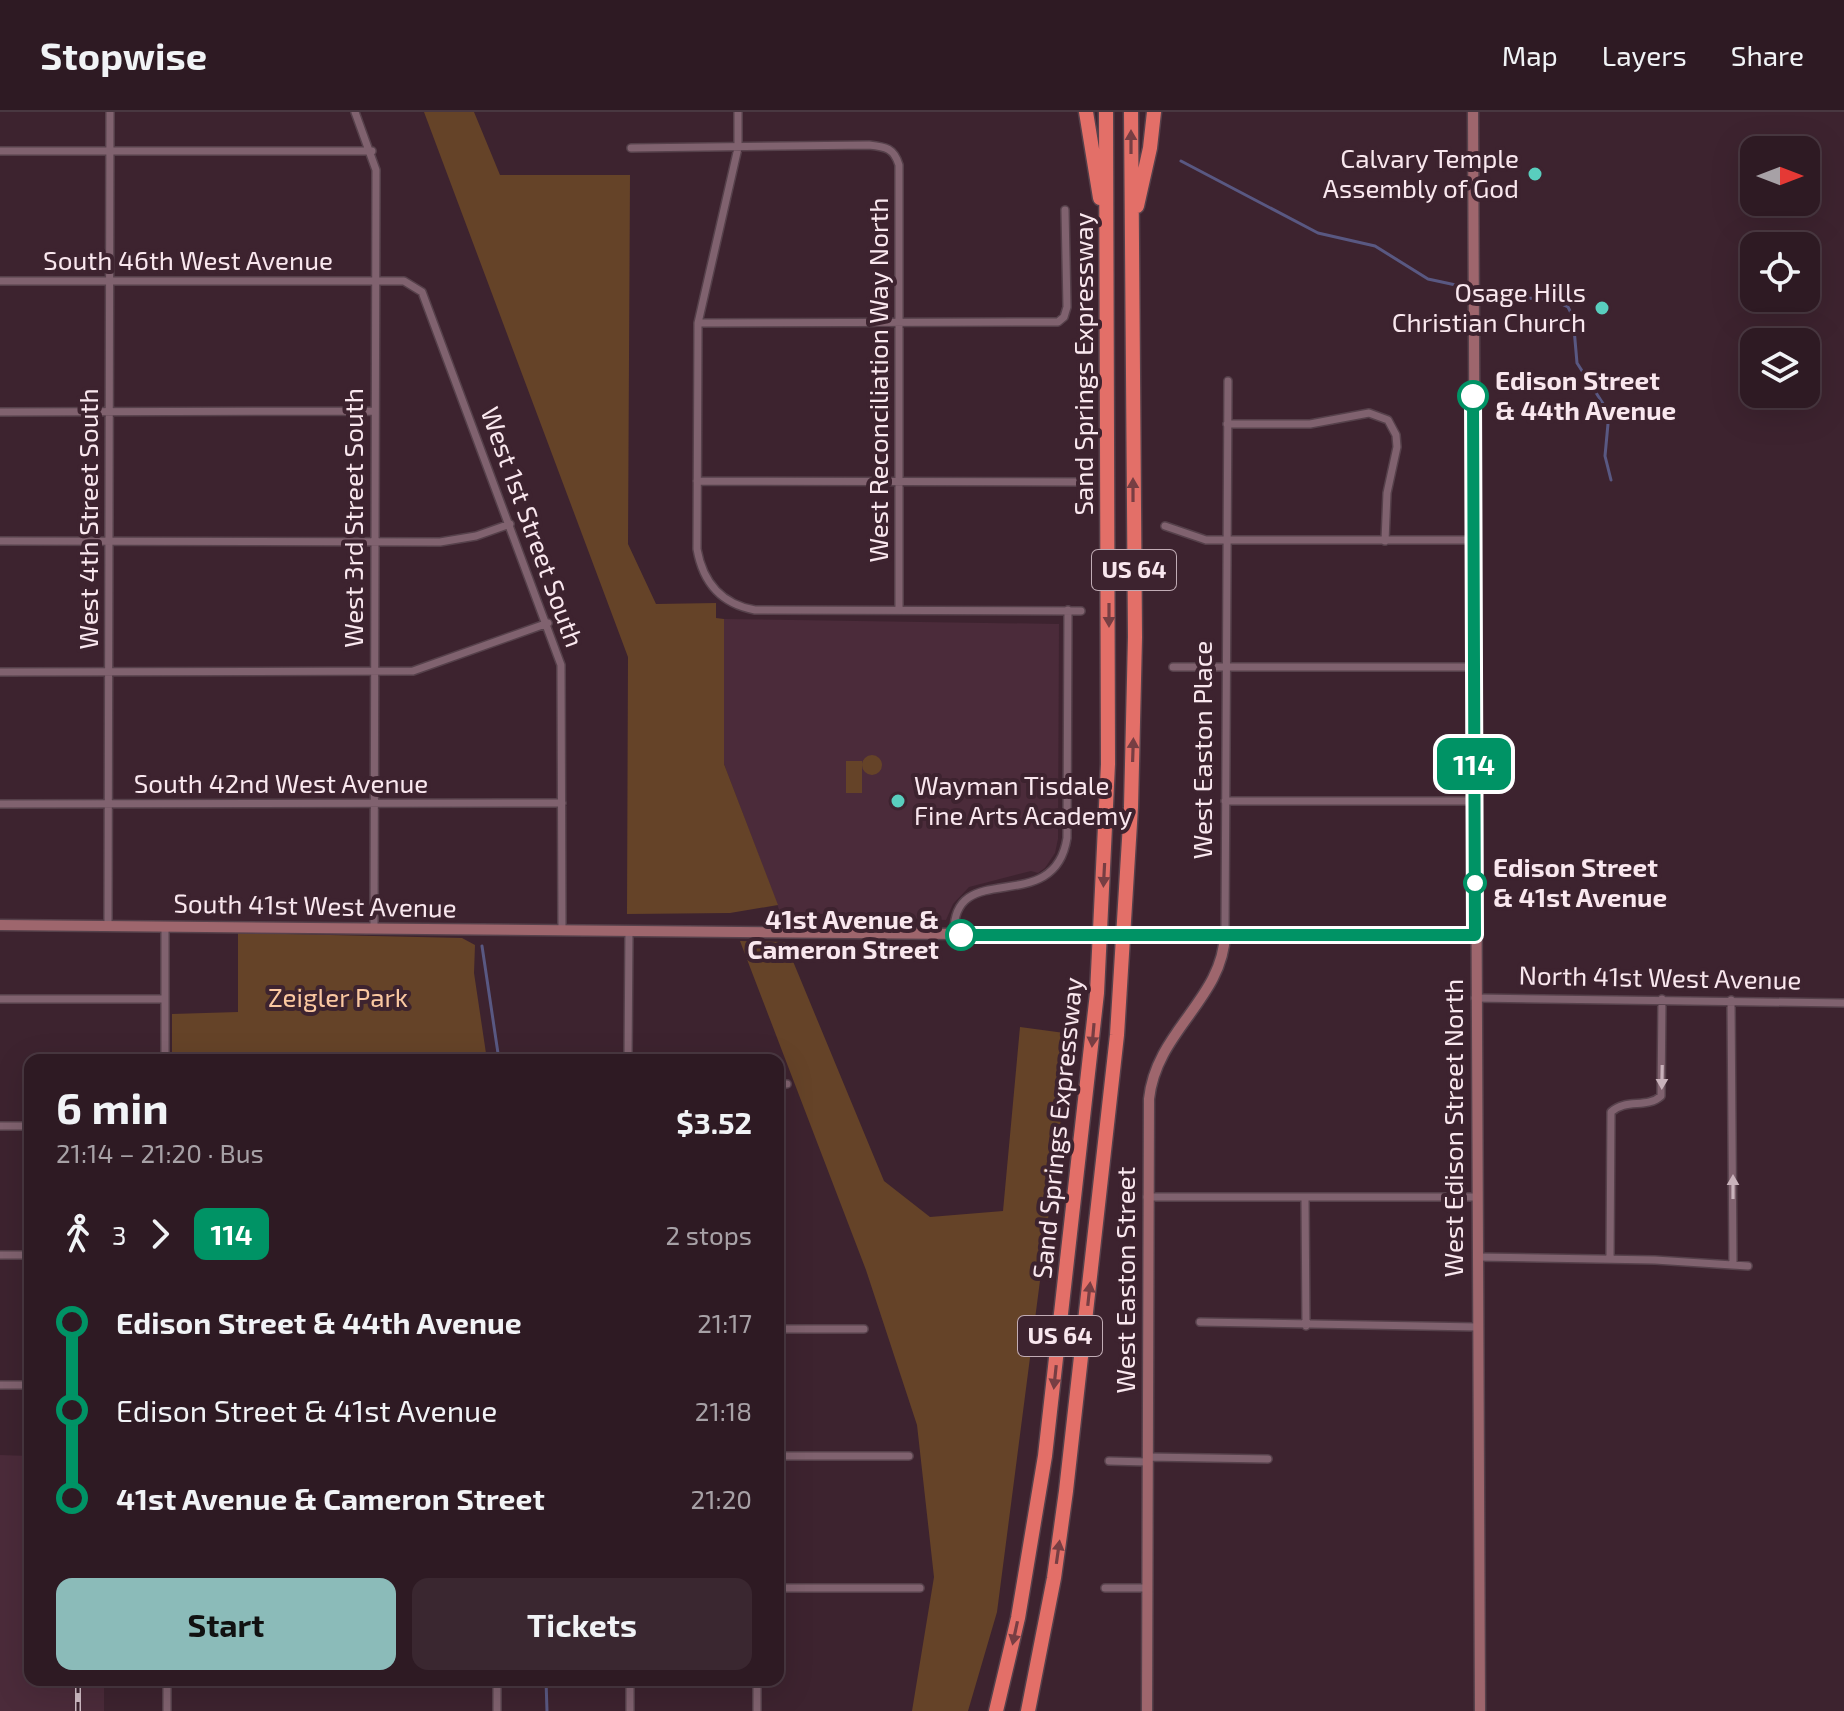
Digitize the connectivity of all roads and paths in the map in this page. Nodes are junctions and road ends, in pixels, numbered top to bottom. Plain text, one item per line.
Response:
1 (110, 112) edge
2 (355, 112) edge
3 (738, 112) edge
4 (1086, 112) edge
5 (1106, 112) edge
6 (1131, 112) edge
7 (1154, 112) edge
8 (1473, 112) edge
9 (631, 148) dead end
10 (738, 148) junction
11 (0, 151) edge
12 (110, 151) junction
13 (372, 151) junction
14 (1065, 210) dead end
15 (1131, 228) junction
16 (1107, 229) junction
17 (0, 281) edge
18 (109, 281) junction
19 (376, 281) junction
20 (698, 323) junction
21 (899, 323) junction
22 (1228, 381) dead end
23 (374, 411) junction
24 (0, 412) edge
25 (109, 412) junction
26 (1227, 424) junction
27 (697, 481) junction
28 (900, 482) junction
29 (1087, 482) dead end
30 (510, 524) junction
31 (1165, 526) dead end
32 (1473, 540) junction
33 (0, 541) edge
34 (109, 541) junction
35 (1226, 541) junction
36 (1385, 541) junction
37 (374, 542) junction
38 (899, 610) junction
39 (1068, 610) junction
40 (1081, 611) dead end
41 (548, 623) junction
42 (1173, 667) dead end
43 (1225, 667) junction
44 (1473, 667) junction
45 (0, 672) edge
46 (109, 672) junction
47 (374, 672) junction
48 (1225, 801) junction
49 (1474, 801) junction
50 (373, 803) junction
51 (562, 803) junction
52 (0, 804) edge
53 (109, 805) junction
54 (0, 925) edge
55 (108, 926) junction
56 (165, 926) junction
57 (374, 929) junction
58 (562, 931) junction
59 (629, 931) junction
60 (1225, 934) junction
61 (954, 935) junction
62 (1475, 935) junction
63 (1475, 998) junction
64 (0, 999) edge
65 (165, 999) junction
66 (1662, 999) junction
67 (1731, 1000) junction
68 (1844, 1003) edge
69 (165, 1054) edge
70 (628, 1054) edge
71 (1149, 1099) joint
72 (0, 1126) edge
73 (24, 1126) edge
74 (1147, 1197) junction
75 (1305, 1197) junction
76 (1476, 1197) junction
77 (0, 1255) edge
78 (24, 1255) edge
79 (1477, 1257) junction
80 (1610, 1259) junction
81 (1733, 1265) junction
82 (1748, 1266) dead end
83 (1200, 1322) dead end
84 (1306, 1326) junction
85 (1477, 1327) junction
86 (784, 1329) edge
87 (864, 1329) dead end
88 (0, 1385) edge
89 (24, 1385) edge
90 (784, 1456) edge
91 (909, 1456) dead end
92 (1148, 1459) junction
93 (1268, 1459) dead end
94 (1109, 1461) dead end
95 (784, 1588) edge
96 (920, 1588) dead end
97 (1105, 1588) dead end
98 (1147, 1588) junction
99 (167, 1686) edge
100 (497, 1686) edge
101 (630, 1686) edge
102 (757, 1686) edge
103 (167, 1711) edge
104 (497, 1711) edge
105 (630, 1711) edge
106 (757, 1711) edge
107 (996, 1711) edge
108 (1028, 1711) edge
109 (1147, 1711) edge
110 (1480, 1711) edge

1 - 12 street, West 4th Street South
2 - 13 street, West 3rd Street South
3 - 10 street
4 - 16 highway
5 - 16 highway, Sand Springs Expressway / US 64
15 -> 6 highway, Sand Springs Expressway / US 64
7 - 15 highway
8 - 32 street, West Edison Street North
9 - 10 street
10 - 20 street
10 - 21 street, West Reconciliation Way North
11 - 12 street
12 - 13 street
12 - 18 street, West 4th Street South
13 - 19 street, West 3rd Street South
14 - 21 street
108 -> 15 highway, Sand Springs Expressway / US 64
16 -> 107 highway, Sand Springs Expressway / US 64
17 - 18 street, South 46th West Avenue
18 - 19 street, South 46th West Avenue
18 - 25 street, West 4th Street South
19 - 23 street, West 3rd Street South
19 - 30 street, West 1st Street South
20 - 21 street
20 - 27 street
21 - 28 street, West Reconciliation Way North
22 - 26 street, West Easton Place
23 - 25 street
23 - 37 street, West 3rd Street South
24 - 25 street
25 - 34 street, West 4th Street South
26 - 35 street, West Easton Place
26 - 36 street
27 - 28 street
27 - 38 street
28 - 29 street
28 - 38 street, West Reconciliation Way North
30 - 37 street
30 - 41 street, West 1st Street South
31 - 35 street
32 - 36 street
32 - 44 street, West Edison Street North
33 - 34 street
34 - 37 street
34 - 46 street, West 4th Street South
35 - 36 street
35 - 43 street, West Easton Place
37 - 47 street, West 3rd Street South
38 - 39 street
39 - 40 street
39 - 61 street
41 - 47 street
41 - 51 street, West 1st Street South
42 - 43 street
43 - 44 street
43 - 48 street, West Easton Place
44 - 49 street, West Edison Street North
45 - 46 street
46 - 47 street
46 - 53 street, West 4th Street South
47 - 50 street, West 3rd Street South
48 - 49 street
48 - 60 street, West Easton Place
49 - 62 street, West Edison Street North
50 - 51 street, South 42nd West Avenue
50 - 53 street, South 42nd West Avenue
50 - 57 street, West 3rd Street South
51 - 58 street, West 1st Street South
52 - 53 street, South 42nd West Avenue
53 - 55 street, West 4th Street South
54 - 55 street, South 41st West Avenue
55 - 56 street, South 41st West Avenue
56 - 57 street, South 41st West Avenue
56 - 65 street
57 - 58 street, South 41st West Avenue
58 - 59 street, South 41st West Avenue
59 - 61 street
59 - 70 street
60 - 61 street, bridge
60 - 62 street
60 - 71 street, West Easton Place
62 - 63 street, West Edison Street North
63 - 66 street, North 41st West Avenue
63 - 76 street, West Edison Street North
64 - 65 street
65 - 69 street
66 - 67 street, North 41st West Avenue
66 -> 80 street
67 - 68 street, North 41st West Avenue
81 -> 67 street
71 - 74 street, West Easton Street
72 - 73 street
74 - 75 street
74 - 92 street, West Easton Street
75 - 76 street
75 - 84 street
76 - 79 street, West Edison Street North
77 - 78 street
79 - 80 street
79 - 85 street, West Edison Street North
80 - 81 street
81 - 82 street
83 - 84 street
84 - 85 street
85 - 110 street, West Edison Street North
86 - 87 street
88 - 89 street
90 - 91 street
92 - 93 street
92 - 94 street
92 - 98 street, West Easton Street
95 - 96 street
97 - 98 street
98 - 109 street, West Easton Street
99 - 103 street
100 - 104 street
101 - 105 street
102 - 106 street

